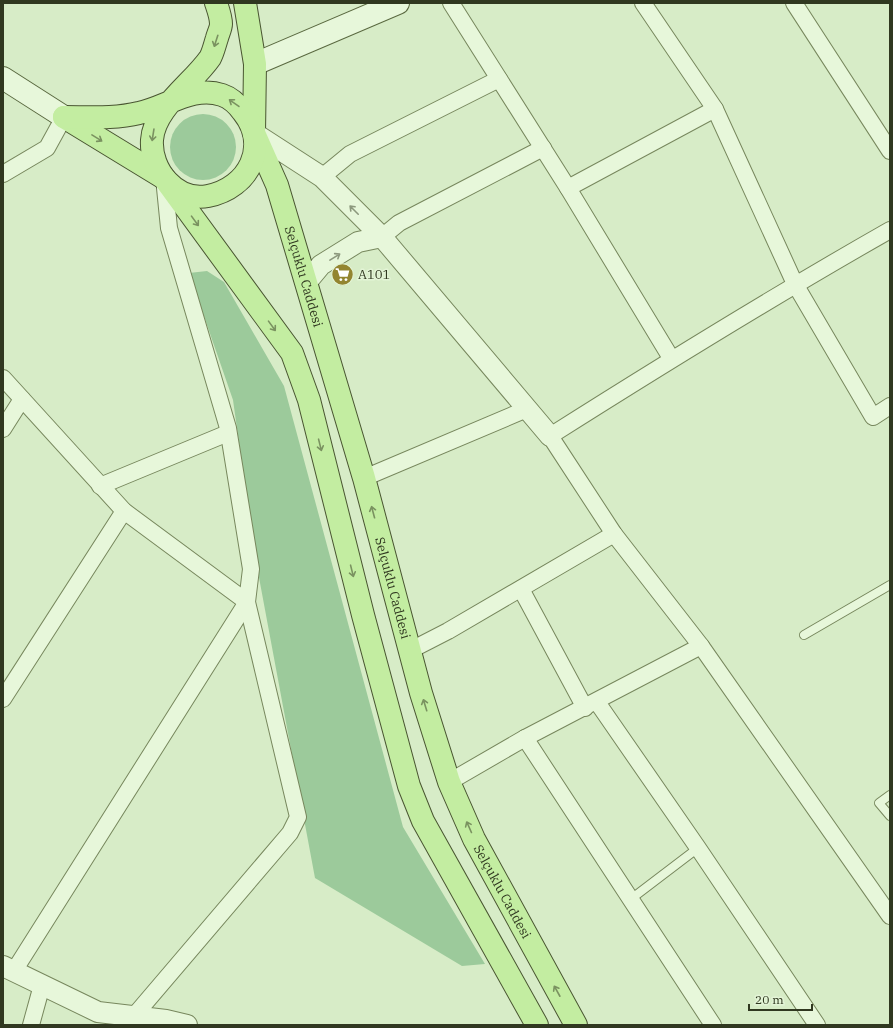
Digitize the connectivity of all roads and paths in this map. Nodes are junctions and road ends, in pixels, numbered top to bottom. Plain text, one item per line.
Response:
1 (216, 3) edge
2 (245, 3) edge
3 (398, 3) edge
4 (450, 3) edge
5 (643, 3) edge
6 (794, 3) edge
7 (255, 64) junction
8 (3, 78) edge
9 (499, 79) junction
10 (172, 102) junction
11 (715, 109) junction
12 (64, 117) junction
13 (254, 133) junction
14 (543, 148) junction
15 (890, 151) edge
16 (3, 174) edge
17 (164, 178) junction
18 (322, 178) junction
19 (568, 188) junction
20 (890, 230) edge
21 (382, 237) junction
22 (306, 283) junction
23 (795, 284) junction
24 (671, 358) junction
25 (3, 378) edge
26 (22, 399) junction
27 (890, 406) edge
28 (527, 409) junction
29 (3, 429) edge
30 (228, 433) junction
31 (550, 436) junction
32 (364, 478) junction
33 (100, 486) junction
34 (124, 511) junction
35 (614, 534) junction
36 (890, 585) edge
37 (521, 589) junction
38 (246, 602) junction
39 (804, 635) dead end
40 (701, 646) junction
41 (411, 650) junction
42 (3, 700) edge
43 (591, 705) junction
44 (525, 738) junction
45 (449, 782) junction
46 (890, 795) edge
47 (890, 816) edge
48 (698, 848) junction
49 (631, 899) junction
50 (890, 916) edge
51 (8, 969) edge
52 (42, 985) junction
53 (134, 1016) junction
54 (166, 1022) edge
55 (31, 1025) edge
56 (187, 1025) edge
57 (537, 1025) edge
58 (576, 1025) edge
59 (713, 1025) edge
60 (817, 1025) edge

1 -> 10 main road, Selçuklu Caddesi
2 - 7 main road, Selçuklu Caddesi
3 - 7 main road
4 - 9 street
5 - 11 street
6 - 15 street
7 - 13 main road, Selçuklu Caddesi
8 - 12 main road
9 - 14 street
9 - 18 street
10 - 12 main road
13 -> 10 main road, Selçuklu Caddesi
10 -> 17 main road, Selçuklu Caddesi
11 - 19 street
11 - 23 street
12 - 16 street
12 -> 17 main road
13 - 17 main road, Selçuklu Caddesi
13 - 18 street
13 - 22 main road, Selçuklu Caddesi
14 - 19 street
14 - 21 street
17 - 30 street
17 -> 57 main road, Selçuklu Caddesi
21 -> 18 street
19 - 24 street
20 - 23 street
22 -> 21 street
21 - 28 street
22 - 32 main road, Selçuklu Caddesi
23 - 24 street
23 - 27 street
24 - 31 street
25 - 26 street
26 - 29 street
26 - 33 street
28 - 31 street
28 - 32 street
30 - 33 street
30 - 38 street
31 - 35 street
41 -> 32 main road, Selçuklu Caddesi
33 - 34 street
34 - 38 street
34 - 42 street
35 - 37 street
35 - 40 street
36 - 39 lane
37 - 41 street
37 - 43 street
38 - 51 street
38 - 53 street
40 - 43 street
40 - 50 street
45 -> 41 main road, Selçuklu Caddesi
43 - 44 street
43 - 48 street
44 - 45 street
44 - 49 street
58 -> 45 main road, Selçuklu Caddesi
46 - 47 lane
48 - 49 lane
48 - 60 street
49 - 59 street
51 - 52 street
52 - 53 street
52 - 55 street
53 - 54 street
54 - 56 street

